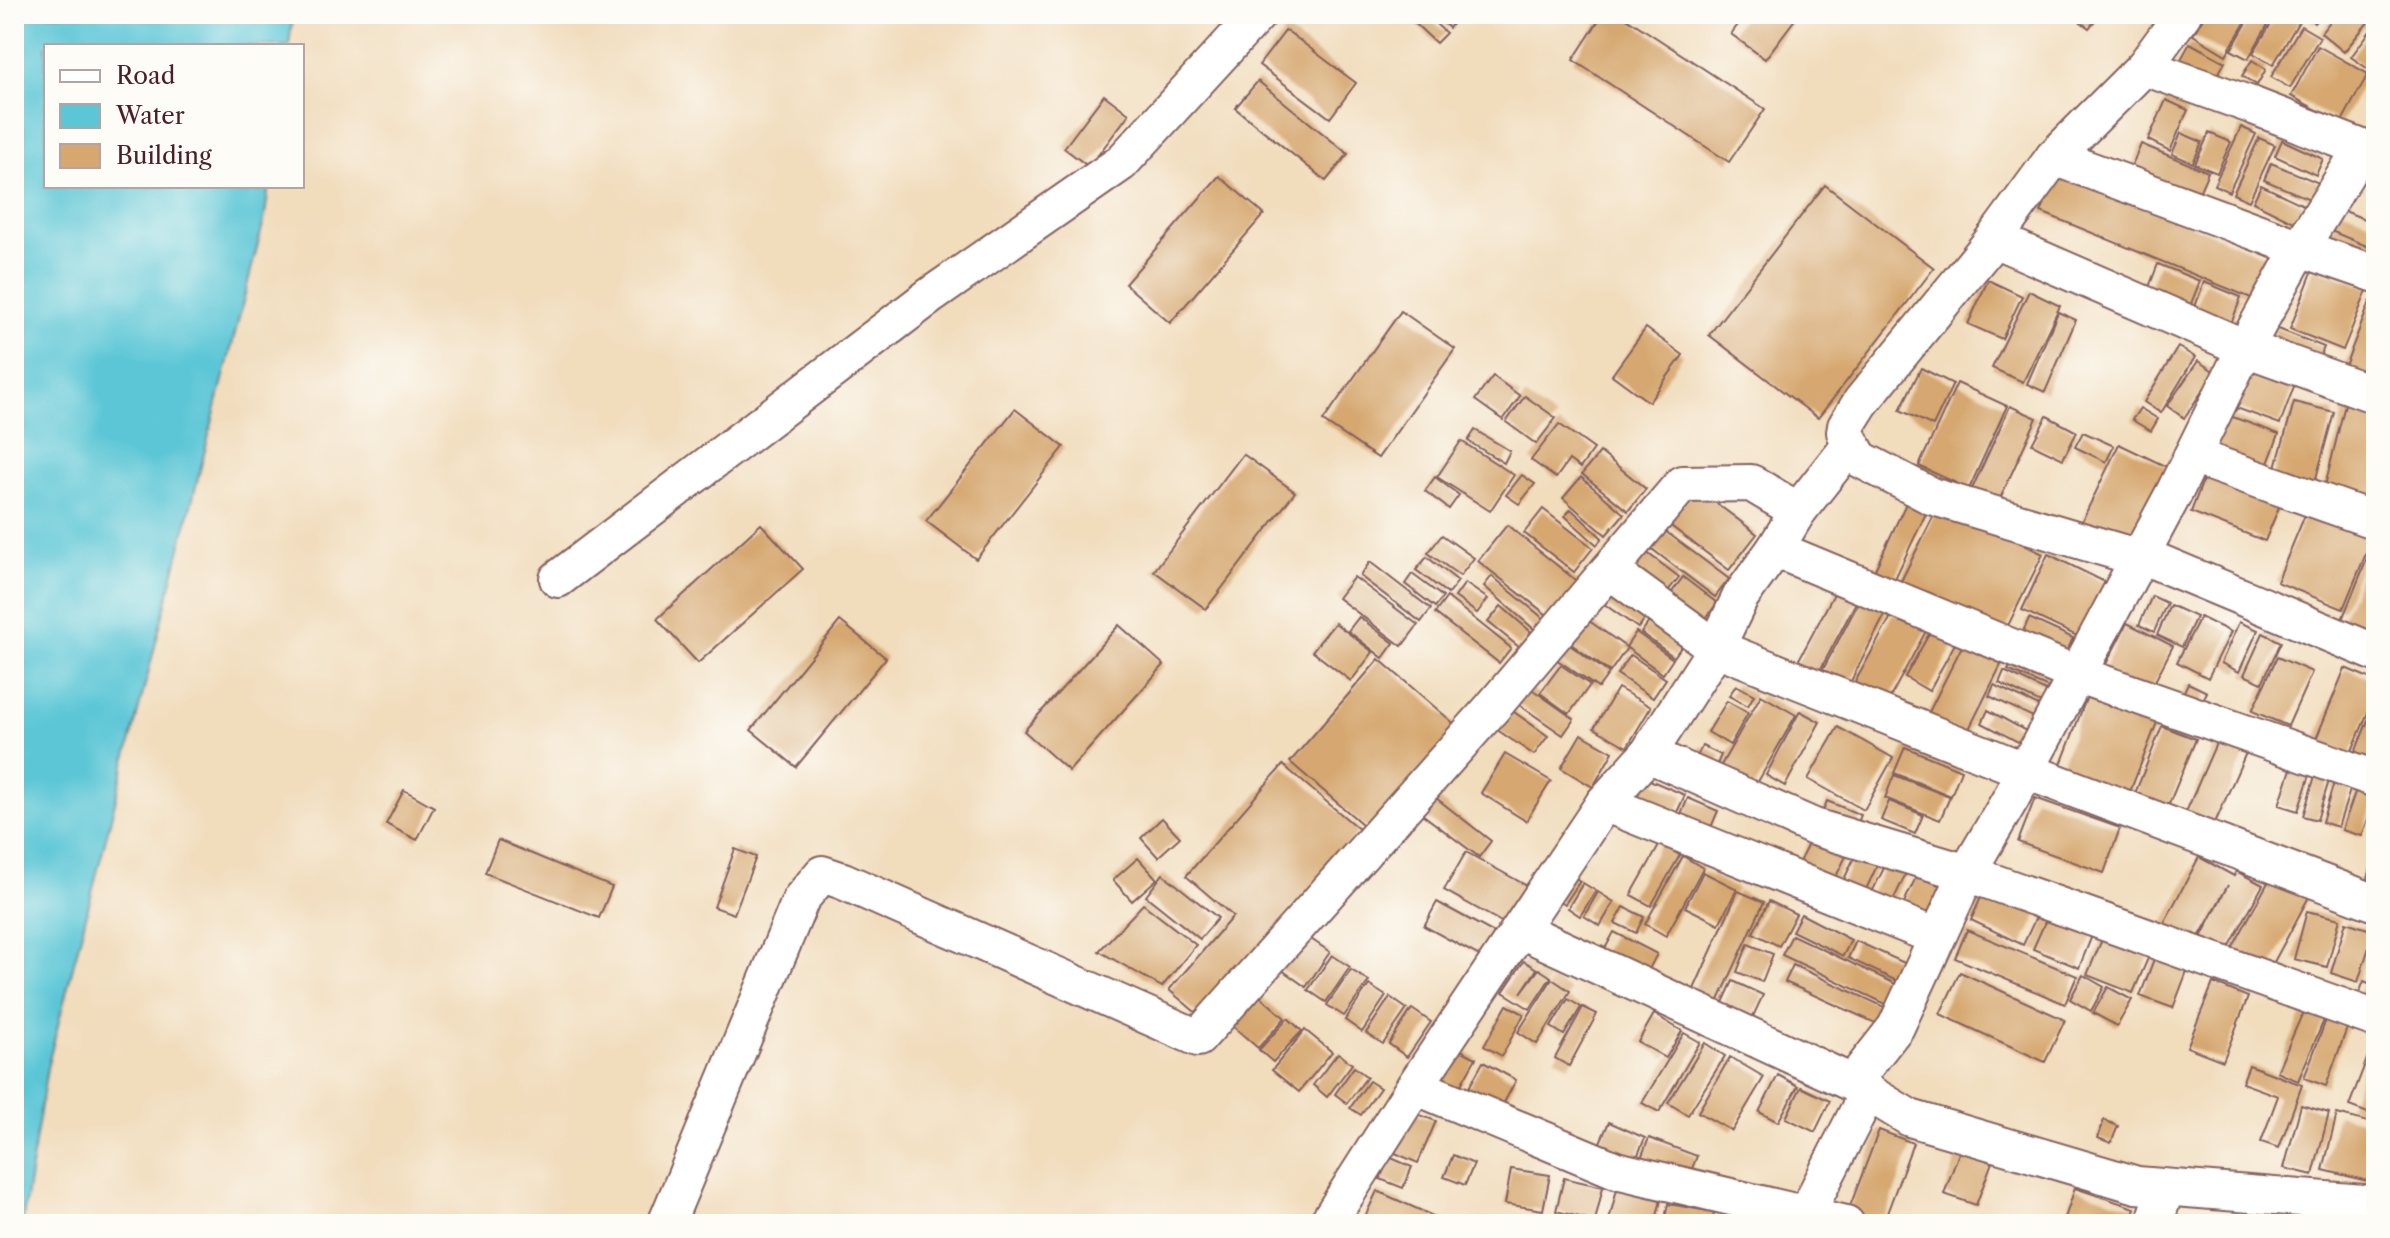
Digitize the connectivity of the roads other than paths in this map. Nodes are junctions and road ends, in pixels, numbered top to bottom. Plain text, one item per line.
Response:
1 (1258, 14) edge
2 (2183, 14) edge
3 (2144, 67) junction
4 (2371, 141) edge
5 (2054, 157) junction
6 (1994, 239) junction
7 (2300, 248) junction
8 (2376, 274) edge
9 (2245, 348) junction
10 (2376, 395) edge
11 (1850, 445) junction
12 (2192, 456) junction
13 (1798, 511) junction
14 (2376, 521) edge
15 (1775, 549) junction
16 (2139, 558) junction
17 (1609, 570) junction
18 (558, 579) dead end
19 (1716, 648) junction
20 (2376, 653) edge
21 (2076, 674) junction
22 (1648, 754) junction
23 (2026, 771) junction
24 (2376, 779) edge
25 (1604, 803) junction
26 (1967, 873) junction
27 (2376, 903) edge
28 (1521, 930) junction
29 (1937, 937) junction
30 (2376, 1019) edge
31 (1415, 1086) junction
32 (1860, 1087) junction
33 (2166, 1188) junction
34 (2376, 1204) edge
35 (1803, 1219) edge
36 (666, 1224) edge
37 (1327, 1224) edge
38 (1846, 1224) edge
39 (2154, 1224) edge

1 - 18 street
2 - 3 street
3 - 4 street
3 - 5 street
4 - 7 street
5 - 6 street
5 - 7 street
6 - 9 street
6 - 11 street
7 - 8 street
7 - 9 street
9 - 10 street
9 - 12 street
11 - 13 street
11 - 16 street
12 - 14 street
12 - 16 street
13 - 15 street
13 - 17 street
15 - 19 street
15 - 21 street
16 - 20 street
16 - 21 street
17 - 19 street
17 - 36 street
19 - 22 street
19 - 23 street
21 - 23 street
21 - 24 street
22 - 25 street
22 - 26 street
23 - 26 street
23 - 27 street
25 - 28 street
25 - 29 street
26 - 29 street
26 - 30 street
28 - 31 street
28 - 32 street
29 - 32 street
31 - 35 street
31 - 37 street
32 - 33 street
32 - 35 street
33 - 34 street
33 - 39 street
35 - 38 street

